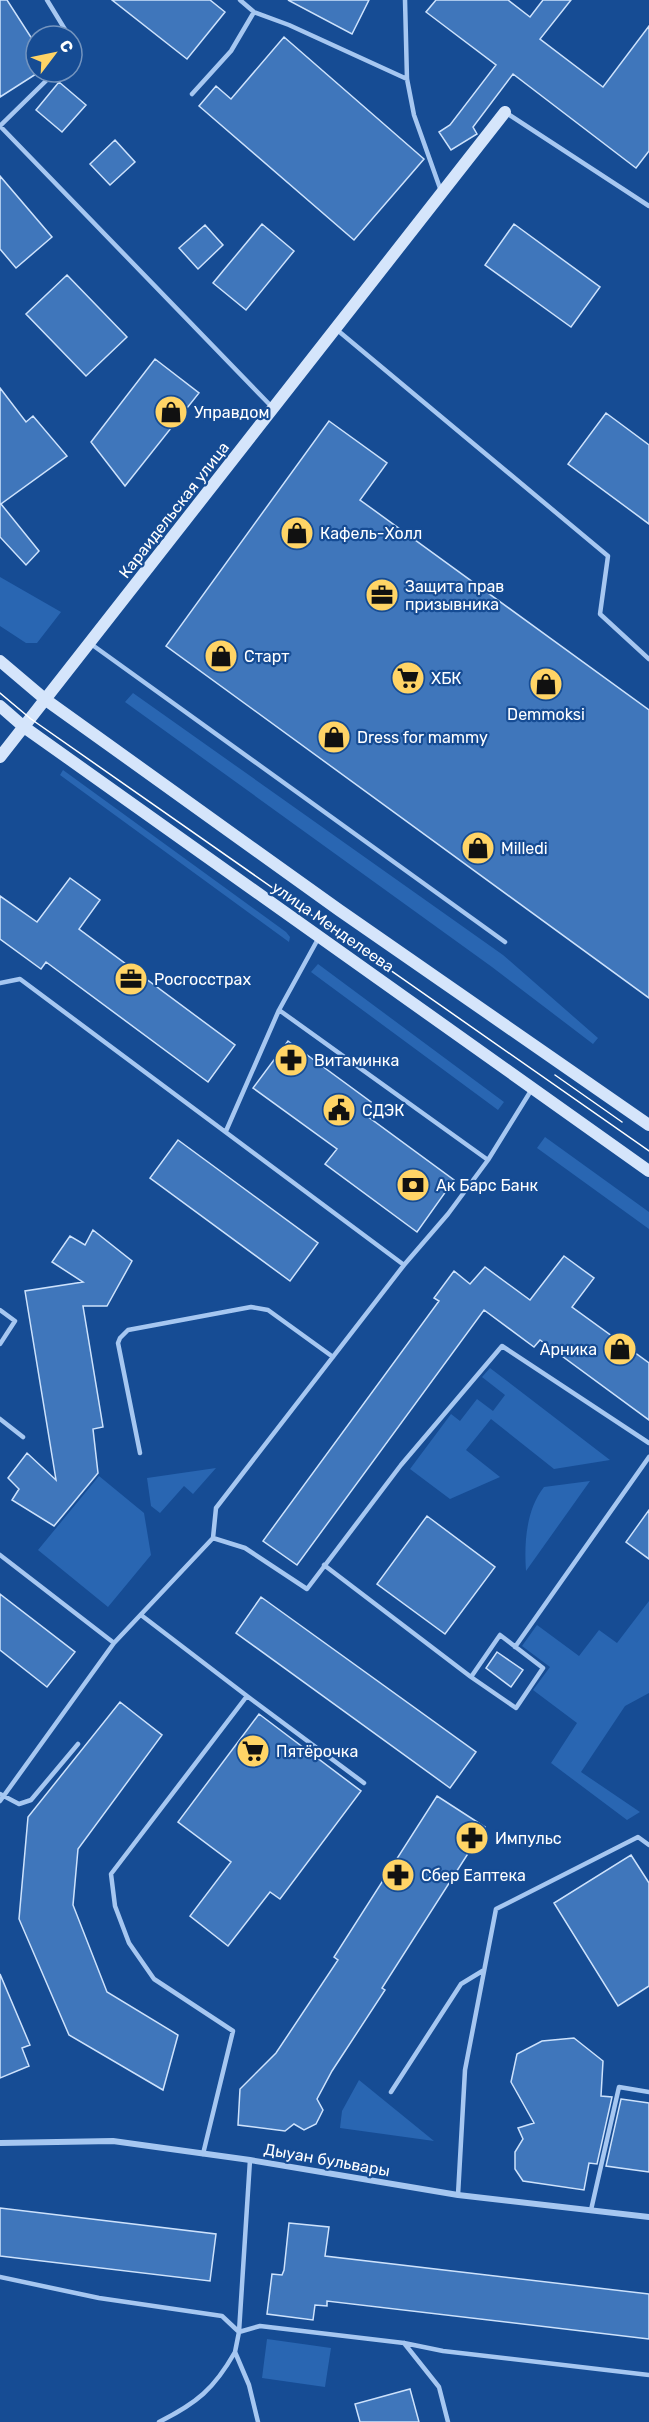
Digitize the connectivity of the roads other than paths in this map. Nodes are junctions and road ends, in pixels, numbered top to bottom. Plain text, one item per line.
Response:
1 (47, 0) edge
2 (240, 0) edge
3 (405, 0) edge
4 (254, 12) junction
5 (62, 24) edge
6 (407, 79) junction
7 (43, 84) edge
8 (192, 94) dead end
9 (505, 112) joint
10 (442, 193) junction
11 (649, 206) edge
12 (336, 329) junction
13 (274, 409) junction
14 (90, 644) junction
15 (649, 659) edge
16 (0, 661) edge
17 (46, 700) junction
18 (0, 706) edge
19 (24, 728) junction
20 (0, 757) edge
21 (319, 937) junction
22 (505, 942) dead end
23 (0, 983) edge
24 (279, 1010) junction
25 (532, 1088) junction
26 (649, 1125) edge
27 (226, 1131) junction
28 (488, 1160) junction
29 (649, 1171) edge
30 (404, 1265) junction
31 (0, 1310) edge
32 (0, 1344) edge
33 (333, 1357) junction
34 (0, 1419) edge
35 (23, 1437) dead end
36 (649, 1443) edge
37 (140, 1453) dead end
38 (649, 1457) edge
39 (213, 1538) junction
40 (0, 1555) edge
41 (324, 1565) junction
42 (141, 1614) junction
43 (114, 1643) junction
44 (515, 1647) junction
45 (471, 1677) junction
46 (247, 1696) junction
47 (78, 1744) dead end
48 (364, 1783) dead end
49 (1, 1798) edge
50 (649, 1845) edge
51 (484, 1970) junction
52 (392, 2092) dead end
53 (649, 2092) edge
54 (0, 2143) edge
55 (203, 2154) junction
56 (250, 2160) junction
57 (458, 2195) junction
58 (591, 2210) junction
59 (649, 2217) edge
60 (0, 2277) edge
61 (239, 2332) junction
62 (404, 2343) junction
63 (235, 2352) junction
64 (649, 2375) edge
65 (159, 2422) edge
66 (258, 2422) edge
67 (448, 2422) edge

1 - 5 lane
2 - 4 lane
3 - 6 lane
4 - 6 lane
4 - 8 lane
6 - 10 lane
7 - 13 lane
9 - 10 main road, Караидельская улица
9 - 11 lane
10 - 12 main road, Караидельская улица
12 - 13 main road, Караидельская улица
12 - 15 lane
13 - 14 main road, Караидельская улица
14 - 17 main road, Караидельская улица
14 - 22 lane
16 - 17 main road, улица Менделеева
17 - 19 main road, Караидельская улица
17 - 26 main road, улица Менделеева
18 - 19 main road, улица Менделеева
19 - 20 main road, Караидельская улица
19 - 21 main road, улица Менделеева
21 - 24 lane
21 - 25 main road, улица Менделеева
23 - 27 lane
24 - 27 lane
24 - 28 lane
25 - 28 lane
25 - 29 main road, улица Менделеева
27 - 30 lane
28 - 30 lane
30 - 33 lane
31 - 32 lane
33 - 37 lane
33 - 39 lane
34 - 35 lane
36 - 41 lane
38 - 44 lane
39 - 41 lane
39 - 42 lane
40 - 43 lane
41 - 45 lane
42 - 43 lane
42 - 46 lane
43 - 49 lane
44 - 45 lane
44 - 45 lane
46 - 48 lane
46 - 55 lane
47 - 49 lane
50 - 51 lane
51 - 52 lane
51 - 57 lane
53 - 58 lane
54 - 55 street, Дыуан бульвары
55 - 56 street, Дыуан бульвары
56 - 57 street, Дыуан бульвары
56 - 61 lane
57 - 58 street, Дыуан бульвары
58 - 59 street, Дыуан бульвары
60 - 61 lane
61 - 62 lane
61 - 63 lane
62 - 64 lane
62 - 67 lane
63 - 65 lane
63 - 66 lane

